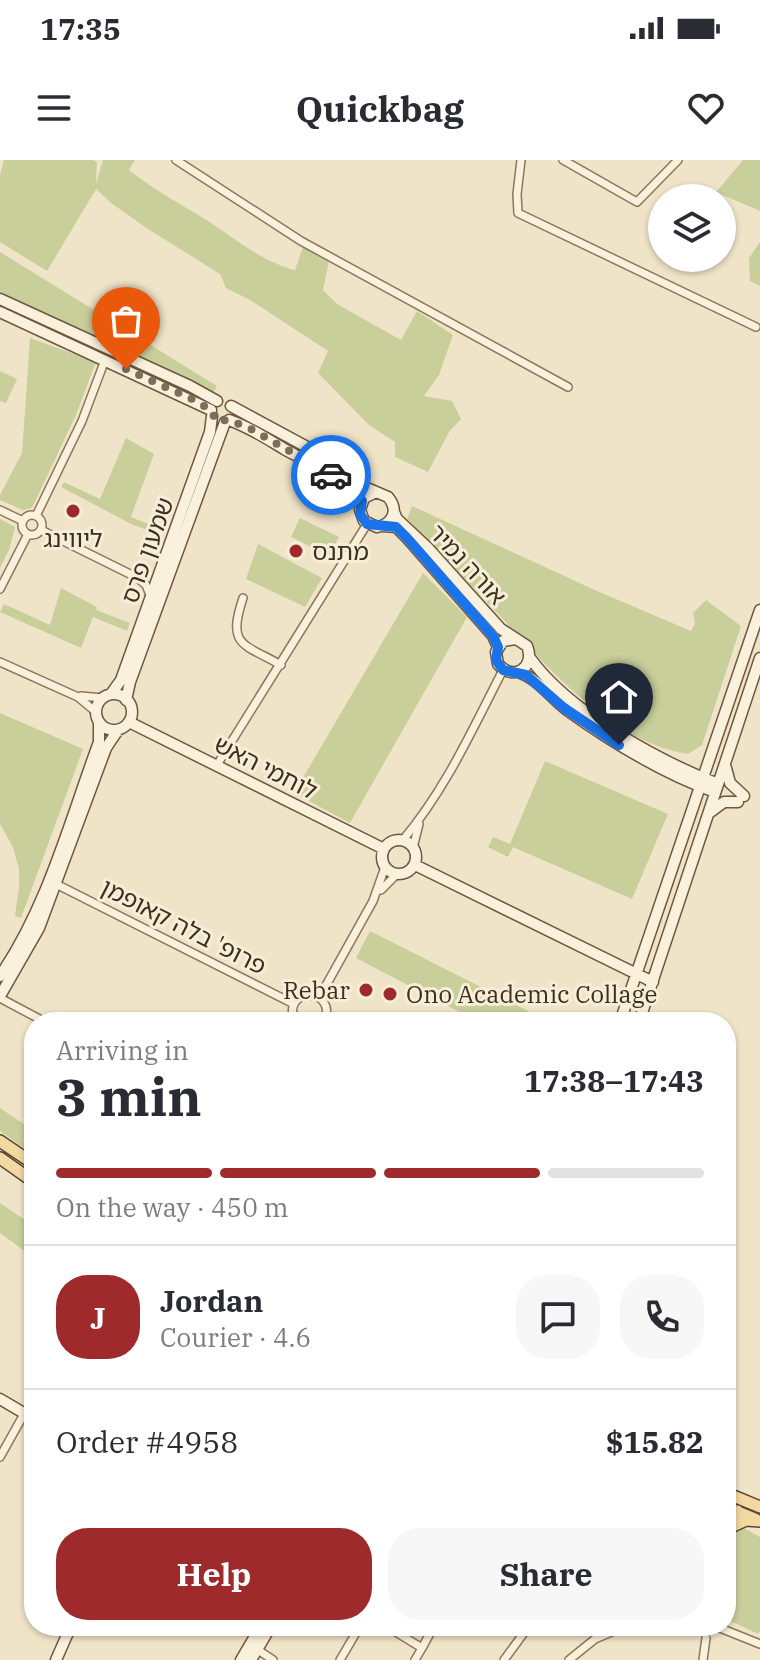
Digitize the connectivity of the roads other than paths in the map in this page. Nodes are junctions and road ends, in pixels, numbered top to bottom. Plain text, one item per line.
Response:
1 (176, 160) edge
2 (521, 160) edge
3 (563, 160) edge
4 (678, 160) edge
5 (0, 299) edge
6 (0, 312) edge
7 (756, 327) dead end
8 (105, 360) junction
9 (568, 387) dead end
10 (231, 406) junction
11 (213, 409) junction
12 (227, 421) junction
13 (376, 492) junction
14 (362, 501) junction
15 (0, 510) edge
16 (394, 512) junction
17 (36, 516) junction
18 (23, 521) junction
19 (367, 524) junction
20 (382, 526) junction
21 (41, 530) junction
22 (28, 534) junction
23 (160, 571) junction
24 (138, 578) junction
25 (0, 589) edge
26 (151, 598) junction
27 (243, 598) dead end
28 (760, 610) edge
29 (516, 639) junction
30 (498, 647) junction
31 (530, 658) junction
32 (760, 658) edge
33 (0, 662) edge
34 (281, 665) junction
35 (503, 670) junction
36 (518, 672) junction
37 (75, 695) junction
38 (107, 696) junction
39 (126, 700) junction
40 (96, 712) junction
41 (129, 722) junction
42 (99, 723) junction
43 (118, 730) junction
44 (709, 756) junction
45 (725, 762) junction
46 (217, 765) junction
47 (675, 771) junction
48 (701, 782) junction
49 (717, 788) junction
50 (693, 808) junction
51 (708, 814) junction
52 (421, 818) junction
53 (402, 841) junction
54 (413, 848) junction
55 (384, 849) junction
56 (415, 865) junction
57 (385, 867) junction
58 (397, 874) junction
59 (56, 884) junction
60 (373, 901) junction
61 (642, 957) junction
62 (10, 961) junction
63 (620, 967) junction
64 (0, 970) edge
65 (637, 974) junction
66 (0, 976) edge
67 (653, 982) junction
68 (629, 996) junction
69 (0, 997) edge
70 (319, 998) junction
71 (294, 1004) junction
72 (27, 1012) edge
73 (292, 1012) edge
74 (327, 1012) edge
75 (623, 1012) edge
76 (642, 1012) edge
77 (0, 1141) edge
78 (24, 1157) edge
79 (0, 1158) edge
80 (24, 1175) edge
81 (0, 1399) edge
82 (24, 1413) edge
83 (24, 1423) edge
84 (0, 1457) edge
85 (736, 1496) edge
86 (741, 1498) junction
87 (736, 1504) edge
88 (760, 1507) edge
89 (736, 1511) edge
90 (736, 1521) edge
91 (760, 1521) edge
92 (736, 1634) edge
93 (67, 1636) edge
94 (354, 1636) edge
95 (402, 1636) edge
96 (429, 1636) edge
97 (522, 1636) edge
98 (602, 1636) edge
99 (706, 1638) dead end
100 (760, 1644) edge
101 (422, 1648) junction
102 (253, 1651) edge
103 (56, 1660) edge
104 (241, 1660) edge
105 (273, 1660) edge
106 (340, 1660) edge
107 (415, 1660) edge
108 (504, 1660) edge
109 (569, 1660) edge
110 (703, 1660) edge

1 - 9 street
2 - 7 street
3 - 4 street
5 - 11 street
6 - 8 street
8 - 11 street
8 - 17 street
10 - 11 street
10 - 12 street
10 - 13 street
11 - 12 street
11 - 23 street, שמעון פרס
12 - 14 street
12 - 39 street, שמעון פרס
13 - 14 street
13 - 16 street
14 - 19 street
15 - 18 street
16 - 20 street
16 - 29 street, אורה נמיר
17 - 18 street
17 - 21 street
18 - 22 street
19 - 20 street
19 - 34 street
20 - 30 street, אורה נמיר
21 - 22 street
21 - 24 street
22 - 25 street
23 - 24 street
23 - 26 street, שמעון פרס
24 - 26 street
26 - 38 street, שמעון פרס
27 - 34 street
28 - 44 street
29 - 30 street
29 - 31 street
30 - 35 street
31 - 36 street
31 - 47 street
32 - 45 street
33 - 37 street
34 - 46 street
35 - 36 street
35 - 52 street
36 - 47 street
37 - 38 street
37 - 40 street
38 - 39 street
38 - 40 street
39 - 41 street
40 - 42 street
41 - 43 street
41 - 46 street, לוחמי האש
42 - 43 street
42 - 62 street
43 - 59 street
44 - 47 street
44 - 48 street
45 - 49 street
45 - 51 street
46 - 55 street, לוחמי האש
47 - 48 street
47 - 50 street
48 - 49 street
48 - 50 street
49 - 51 street
50 - 61 street
51 - 67 street
52 - 53 street
52 - 54 street
53 - 54 street
53 - 55 street
54 - 56 street
55 - 57 street
56 - 58 street
56 - 63 street
57 - 58 street
57 - 60 street
58 - 60 street
59 - 69 street
59 - 71 street, פרופ' בלה קאופמן
60 - 70 street
61 - 63 street
61 - 65 street
62 - 64 street
62 - 66 street
63 - 65 street
63 - 68 street
65 - 67 street
65 - 68 street
67 - 76 street
68 - 75 street
69 - 72 street
70 - 71 street
70 - 74 street
71 - 73 street
77 - 78 main road
79 - 80 main road
81 - 82 street
83 - 84 street
85 - 86 main road
86 - 87 street
86 - 88 main road
89 - 91 main road
90 - 91 main road
92 - 100 street
93 - 103 street
94 - 106 street
95 - 101 street
96 - 101 street
97 - 108 street
98 - 109 street
99 - 110 street
101 - 107 street
102 - 104 street
102 - 105 street

